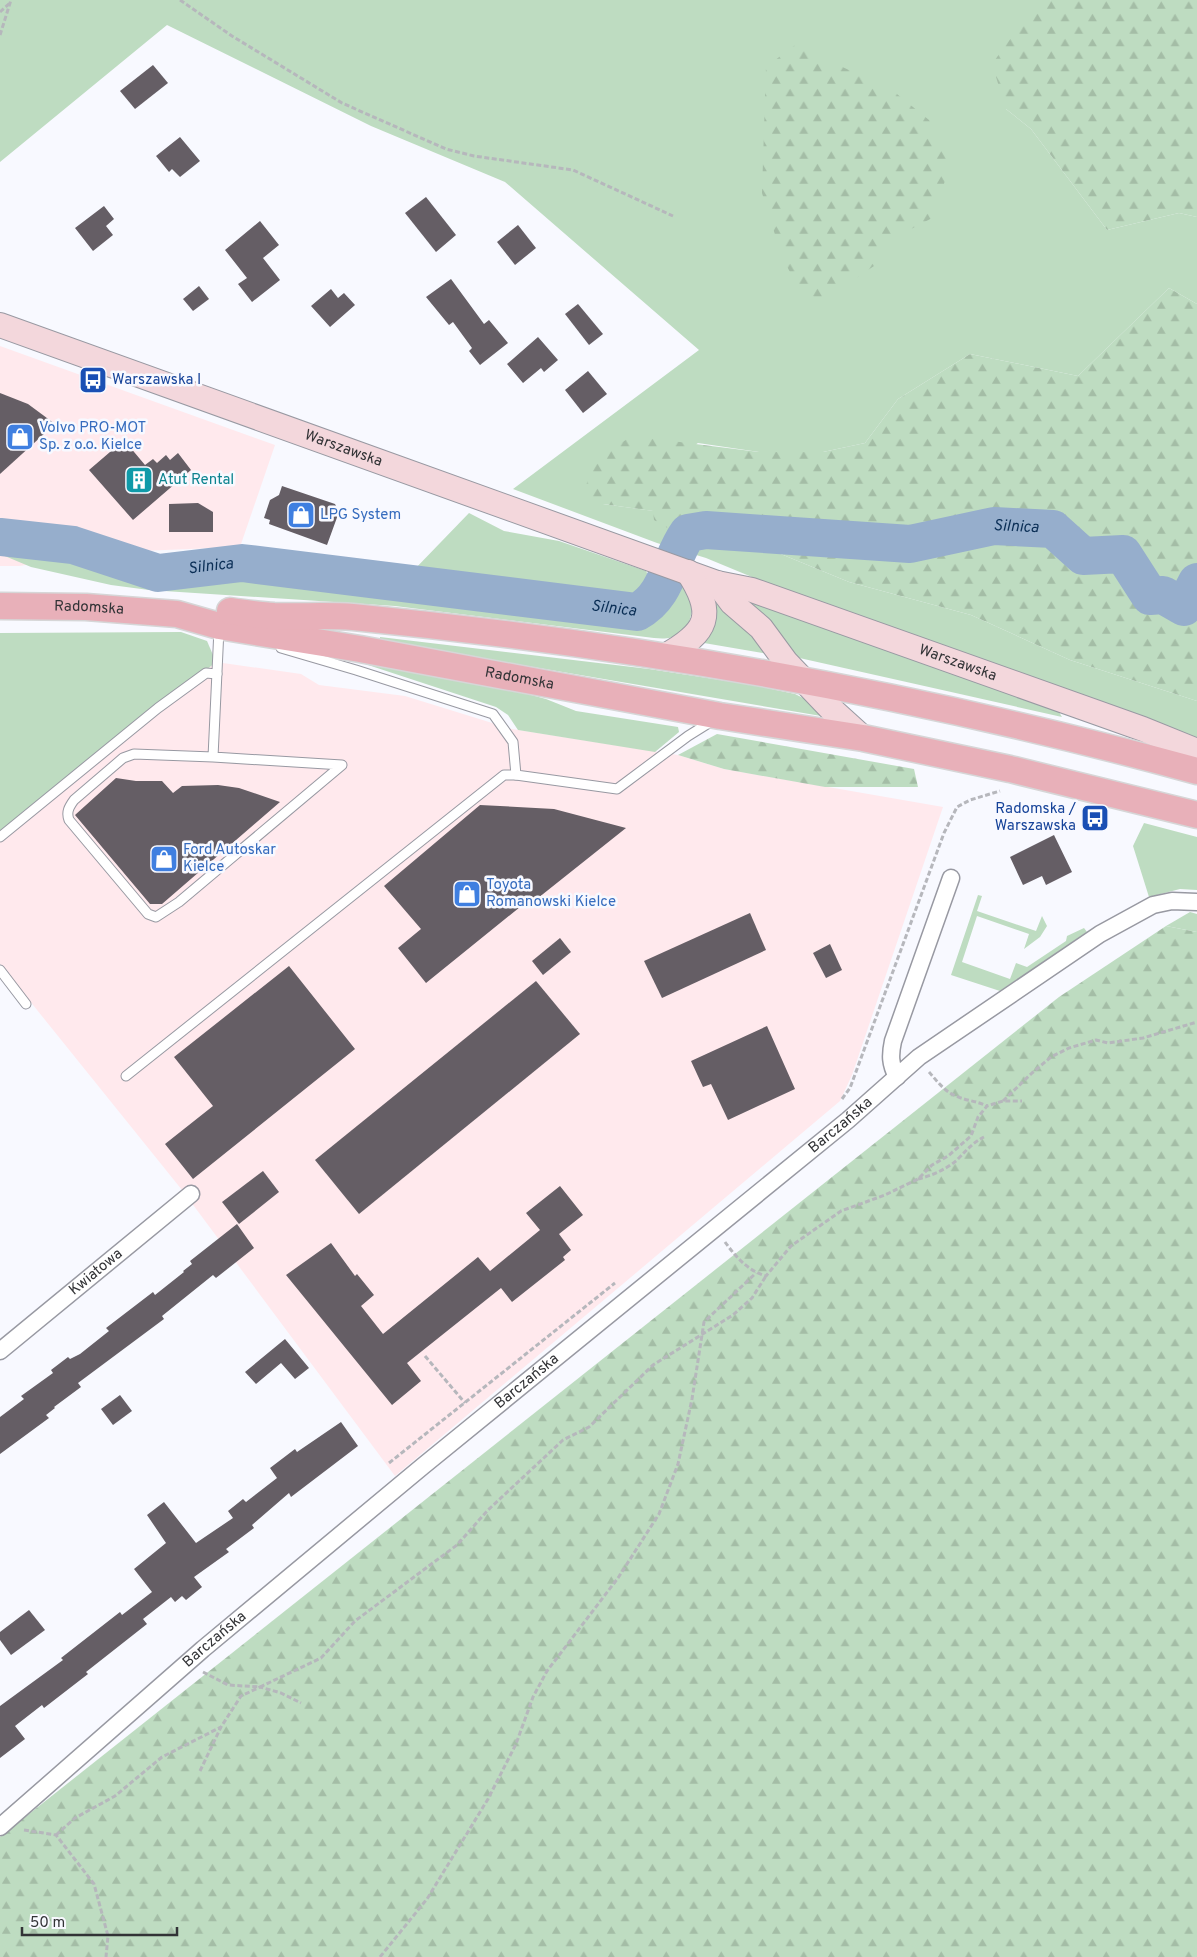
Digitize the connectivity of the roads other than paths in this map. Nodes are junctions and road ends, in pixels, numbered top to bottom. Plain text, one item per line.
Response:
1 (0, 324) edge
2 (688, 572) junction
3 (717, 583) junction
4 (0, 606) edge
5 (177, 614) junction
6 (225, 627) junction
7 (665, 656) junction
8 (217, 674) junction
9 (803, 680) junction
10 (720, 716) junction
11 (863, 738) junction
12 (1197, 751) edge
13 (213, 757) junction
14 (1197, 771) edge
15 (516, 775) junction
16 (1197, 815) edge
17 (0, 837) edge
18 (951, 878) dead end
19 (1195, 902) edge
20 (0, 970) edge
21 (26, 1004) dead end
22 (126, 1076) dead end
23 (897, 1077) junction
24 (191, 1194) dead end
25 (0, 1351) edge
26 (6, 1822) edge

1 - 2 street, Warszawska
2 - 3 street, Warszawska
2 - 7 street
3 - 9 street
3 - 12 street, Warszawska
4 - 5 main road, Radomska
5 - 6 main road, Radomska
5 - 7 main road, Radomska
6 - 8 lane
6 - 10 main road, Radomska
6 - 15 lane
7 - 9 main road
8 - 13 lane
8 - 17 lane
9 - 11 street
9 - 14 main road
10 - 11 main road, Radomska
10 - 15 lane
11 - 16 main road
13 - 13 lane
15 - 22 lane
18 - 23 street
19 - 23 street, Barczańska
20 - 21 lane
23 - 26 street, Barczańska
24 - 25 street, Kwiatowa

